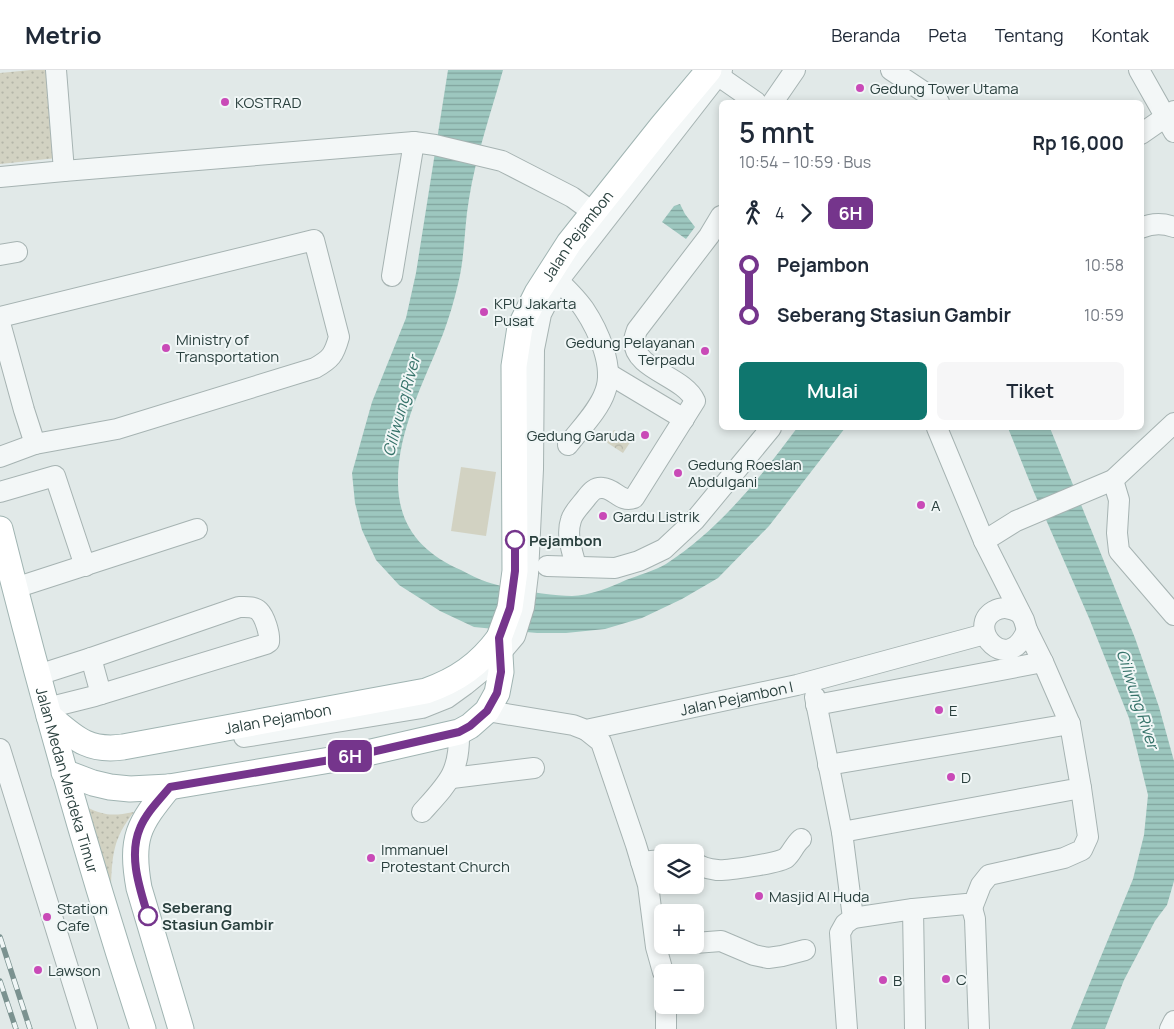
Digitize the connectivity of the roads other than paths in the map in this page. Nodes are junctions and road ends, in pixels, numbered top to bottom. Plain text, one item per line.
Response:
1 (56, 70) edge
2 (795, 70) edge
3 (1139, 70) edge
4 (1154, 70) edge
5 (715, 71) edge
6 (898, 72) edge
7 (753, 100) edge
8 (774, 100) edge
9 (936, 100) edge
10 (1172, 117) edge
11 (1144, 132) edge
12 (419, 142) junction
13 (64, 171) junction
14 (0, 178) edge
15 (594, 213) junction
16 (719, 219) edge
17 (1144, 227) edge
18 (1174, 227) edge
19 (392, 276) dead end
20 (554, 277) junction
21 (0, 317) edge
22 (0, 323) edge
23 (638, 354) junction
24 (608, 367) junction
25 (684, 419) junction
26 (1174, 422) edge
27 (769, 430) edge
28 (938, 430) edge
29 (35, 444) junction
30 (568, 445) dead end
31 (0, 457) edge
32 (1113, 480) junction
33 (0, 492) edge
34 (0, 529) edge
35 (197, 529) dead end
36 (984, 541) junction
37 (85, 566) junction
38 (547, 566) dead end
39 (576, 566) junction
40 (7, 584) edge
41 (1174, 615) edge
42 (1023, 622) junction
43 (985, 634) junction
44 (503, 641) junction
45 (86, 660) junction
46 (1044, 662) junction
47 (38, 674) junction
48 (98, 695) junction
49 (487, 711) junction
50 (49, 717) junction
51 (1070, 724) junction
52 (586, 730) junction
53 (459, 732) junction
54 (0, 749) edge
55 (828, 765) junction
56 (534, 768) dead end
57 (64, 772) junction
58 (452, 778) junction
59 (170, 787) junction
60 (1081, 788) junction
61 (422, 812) dead end
62 (842, 832) junction
63 (801, 839) dead end
64 (654, 861) edge
65 (641, 862) junction
66 (704, 867) edge
67 (972, 908) junction
68 (913, 909) junction
69 (654, 911) edge
70 (853, 918) junction
71 (704, 942) edge
72 (804, 950) dead end
73 (666, 1014) edge
74 (1174, 1021) edge
75 (87, 1029) edge
76 (143, 1029) edge
77 (180, 1029) edge
78 (666, 1029) edge
79 (847, 1029) edge
80 (915, 1029) edge
81 (979, 1029) edge
82 (1170, 1029) edge

1 - 13 street
2 - 8 street
3 - 10 street
4 - 10 street
5 - 7 street
5 - 15 main road, Jalan Pejambon
5 - 20 street
6 - 9 street
10 - 11 street
12 - 13 street
12 - 15 street
12 - 19 street
13 - 14 street
15 - 20 main road, Jalan Pejambon
16 - 23 street
17 - 18 street
20 - 24 street
20 - 44 main road, Jalan Pejambon
21 - 29 street
22 - 29 street
23 - 24 street
23 - 25 street
24 - 25 street
24 - 30 street
25 - 39 street
26 - 32 street
27 - 39 street
28 - 36 street
29 - 31 street
32 - 36 street
32 - 41 street
33 - 37 street
34 - 40 main road, Jalan Medan Merdeka Timur
35 - 37 street
36 - 42 street
37 - 40 street
38 - 39 street
40 - 47 main road, Jalan Medan Merdeka Timur
40 - 50 street
42 - 43 street
42 - 43 street
42 - 46 street
43 - 52 street, Jalan Pejambon I
44 - 49 main road, Jalan Pejambon
44 - 50 main road, Jalan Pejambon
45 - 47 street
45 - 48 street
45 - 48 street
46 - 51 street
46 - 55 street
47 - 50 main road, Jalan Medan Merdeka Timur
48 - 50 street
49 - 52 street, Jalan Pejambon I
49 - 53 main road, Jalan Pejambon
50 - 57 main road, Jalan Medan Merdeka Timur
51 - 55 street
51 - 60 street
52 - 65 street
53 - 58 street
53 - 59 main road, Jalan Pejambon
54 - 75 street
55 - 62 street
56 - 58 street
57 - 59 main road, Jalan Pejambon
57 - 76 main road, Jalan Medan Merdeka Timur
58 - 61 street
59 - 77 main road
60 - 62 street
60 - 67 street
62 - 70 street
63 - 66 street
64 - 65 street
65 - 69 street
67 - 68 street
67 - 81 street
68 - 70 street
68 - 80 street
70 - 79 street
71 - 72 street
73 - 78 street
74 - 82 street

